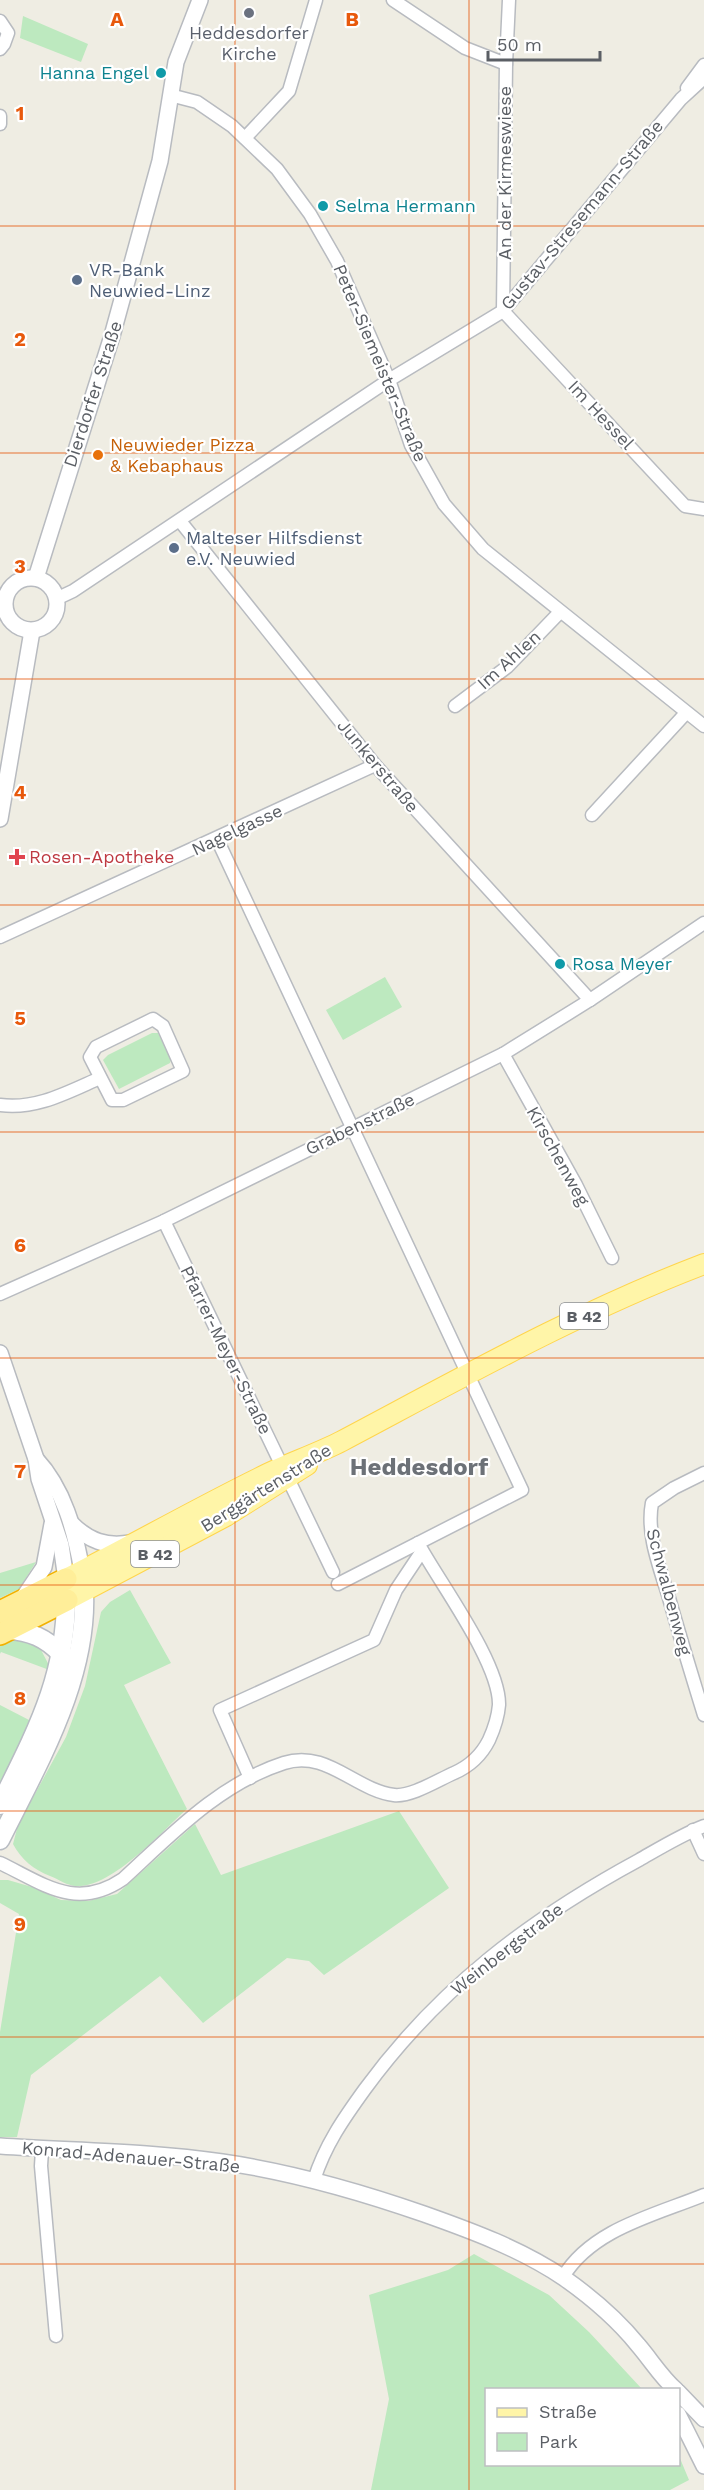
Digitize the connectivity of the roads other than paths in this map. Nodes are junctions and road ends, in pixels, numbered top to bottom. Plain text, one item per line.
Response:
1 (200, 0) edge
2 (316, 0) edge
3 (393, 0) edge
4 (509, 0) edge
5 (0, 21) edge
6 (0, 49) edge
7 (506, 64) junction
8 (704, 65) edge
9 (704, 78) edge
10 (170, 95) junction
11 (681, 99) junction
12 (0, 116) edge
13 (0, 124) edge
14 (245, 138) junction
15 (504, 311) junction
16 (389, 380) junction
17 (704, 508) edge
18 (180, 521) junction
19 (36, 578) junction
20 (56, 599) junction
21 (2, 604) edge
22 (560, 612) junction
23 (32, 631) junction
24 (455, 706) dead end
25 (686, 713) junction
26 (704, 726) edge
27 (375, 765) junction
28 (592, 815) dead end
29 (0, 819) edge
30 (217, 839) junction
31 (704, 923) edge
32 (0, 937) edge
33 (590, 1000) junction
34 (503, 1054) junction
35 (100, 1078) junction
36 (0, 1105) edge
37 (354, 1126) junction
38 (164, 1221) junction
39 (612, 1258) dead end
40 (704, 1264) edge
41 (0, 1294) edge
42 (0, 1353) edge
43 (466, 1374) junction
44 (36, 1459) junction
45 (286, 1472) junction
46 (704, 1473) edge
47 (52, 1518) junction
48 (72, 1524) junction
49 (139, 1541) junction
50 (420, 1547) junction
51 (74, 1575) junction
52 (75, 1596) junction
53 (6, 1620) edge
54 (61, 1654) junction
55 (704, 1714) edge
56 (250, 1778) junction
57 (0, 1805) edge
58 (698, 1828) edge
59 (0, 1840) edge
60 (704, 1854) edge
61 (0, 1863) edge
62 (0, 2146) edge
63 (42, 2150) junction
64 (314, 2180) junction
65 (704, 2195) edge
66 (562, 2277) junction
67 (56, 2336) dead end
68 (672, 2388) edge
69 (680, 2395) edge
70 (702, 2415) edge
71 (680, 2418) edge
72 (704, 2466) edge

1 - 10 street, Dierdorfer Straße
2 - 14 street
3 - 7 street
4 - 7 street, An der Kirmeswiese
5 - 6 street
7 - 15 street, An der Kirmeswiese
8 - 11 street, Gustav-Stresemann-Straße
9 - 11 street, Gustav-Stresemann-Straße
10 - 14 street, Peter-Siemeister-Straße
10 - 19 street, Dierdorfer Straße
11 - 15 street, Gustav-Stresemann-Straße
12 - 13 street
14 - 16 street, Peter-Siemeister-Straße
15 - 16 street, Gustav-Stresemann-Straße
15 - 17 street, Im Hessel
16 - 18 street, Gustav-Stresemann-Straße
16 - 22 street, Peter-Siemeister-Straße
18 - 20 street, Gustav-Stresemann-Straße
18 - 27 street, Junkerstraße
19 - 20 street
19 - 21 street
20 - 23 street
21 - 23 street
22 - 24 street, Im Ahlen
22 - 25 street, Peter-Siemeister-Straße
23 - 29 street
25 - 26 street, Peter-Siemeister-Straße
25 - 28 street
27 - 30 street, Nagelgasse
27 - 33 street, Junkerstraße
30 - 32 street, Nagelgasse
30 - 37 street
31 - 33 street, Grabenstraße
33 - 34 street, Grabenstraße
34 - 37 street, Grabenstraße
34 - 39 street, Kirschenweg
35 - 35 street
35 - 36 street
37 - 38 street, Grabenstraße
37 - 43 street
38 - 41 street, Grabenstraße
38 - 45 street, Pfarrer-Meyer-Straße
40 - 43 main road, Berggärtenstraße / B 42
42 - 44 street
43 - 45 main road, Berggärtenstraße / B 42
43 - 50 street
44 - 47 street
44 - 48 street
45 - 49 main road, Berggärtenstraße / B 42
45 - 50 street, Pfarrer-Meyer-Straße
45 - 52 main road, Berggärtenstraße / B 42
46 - 55 street, Schwalbenweg
47 - 51 street
47 - 53 street
48 - 49 street
48 - 51 street
49 - 51 main road, Berggärtenstraße / B 42
50 - 56 street
50 - 56 street
51 - 52 main road
51 - 53 highway, B 42
52 - 53 highway, B 42
52 - 54 main road
52 - 59 main road
53 - 54 main road
54 - 57 main road
56 - 61 street
58 - 60 street
58 - 64 street, Weinbergstraße
62 - 63 street, Konrad-Adenauer-Straße
63 - 64 street, Konrad-Adenauer-Straße
63 - 67 street
64 - 66 street, Konrad-Adenauer-Straße
65 - 66 street
66 - 68 street, Konrad-Adenauer-Straße
69 - 70 street, Konrad-Adenauer-Straße
71 - 72 street

